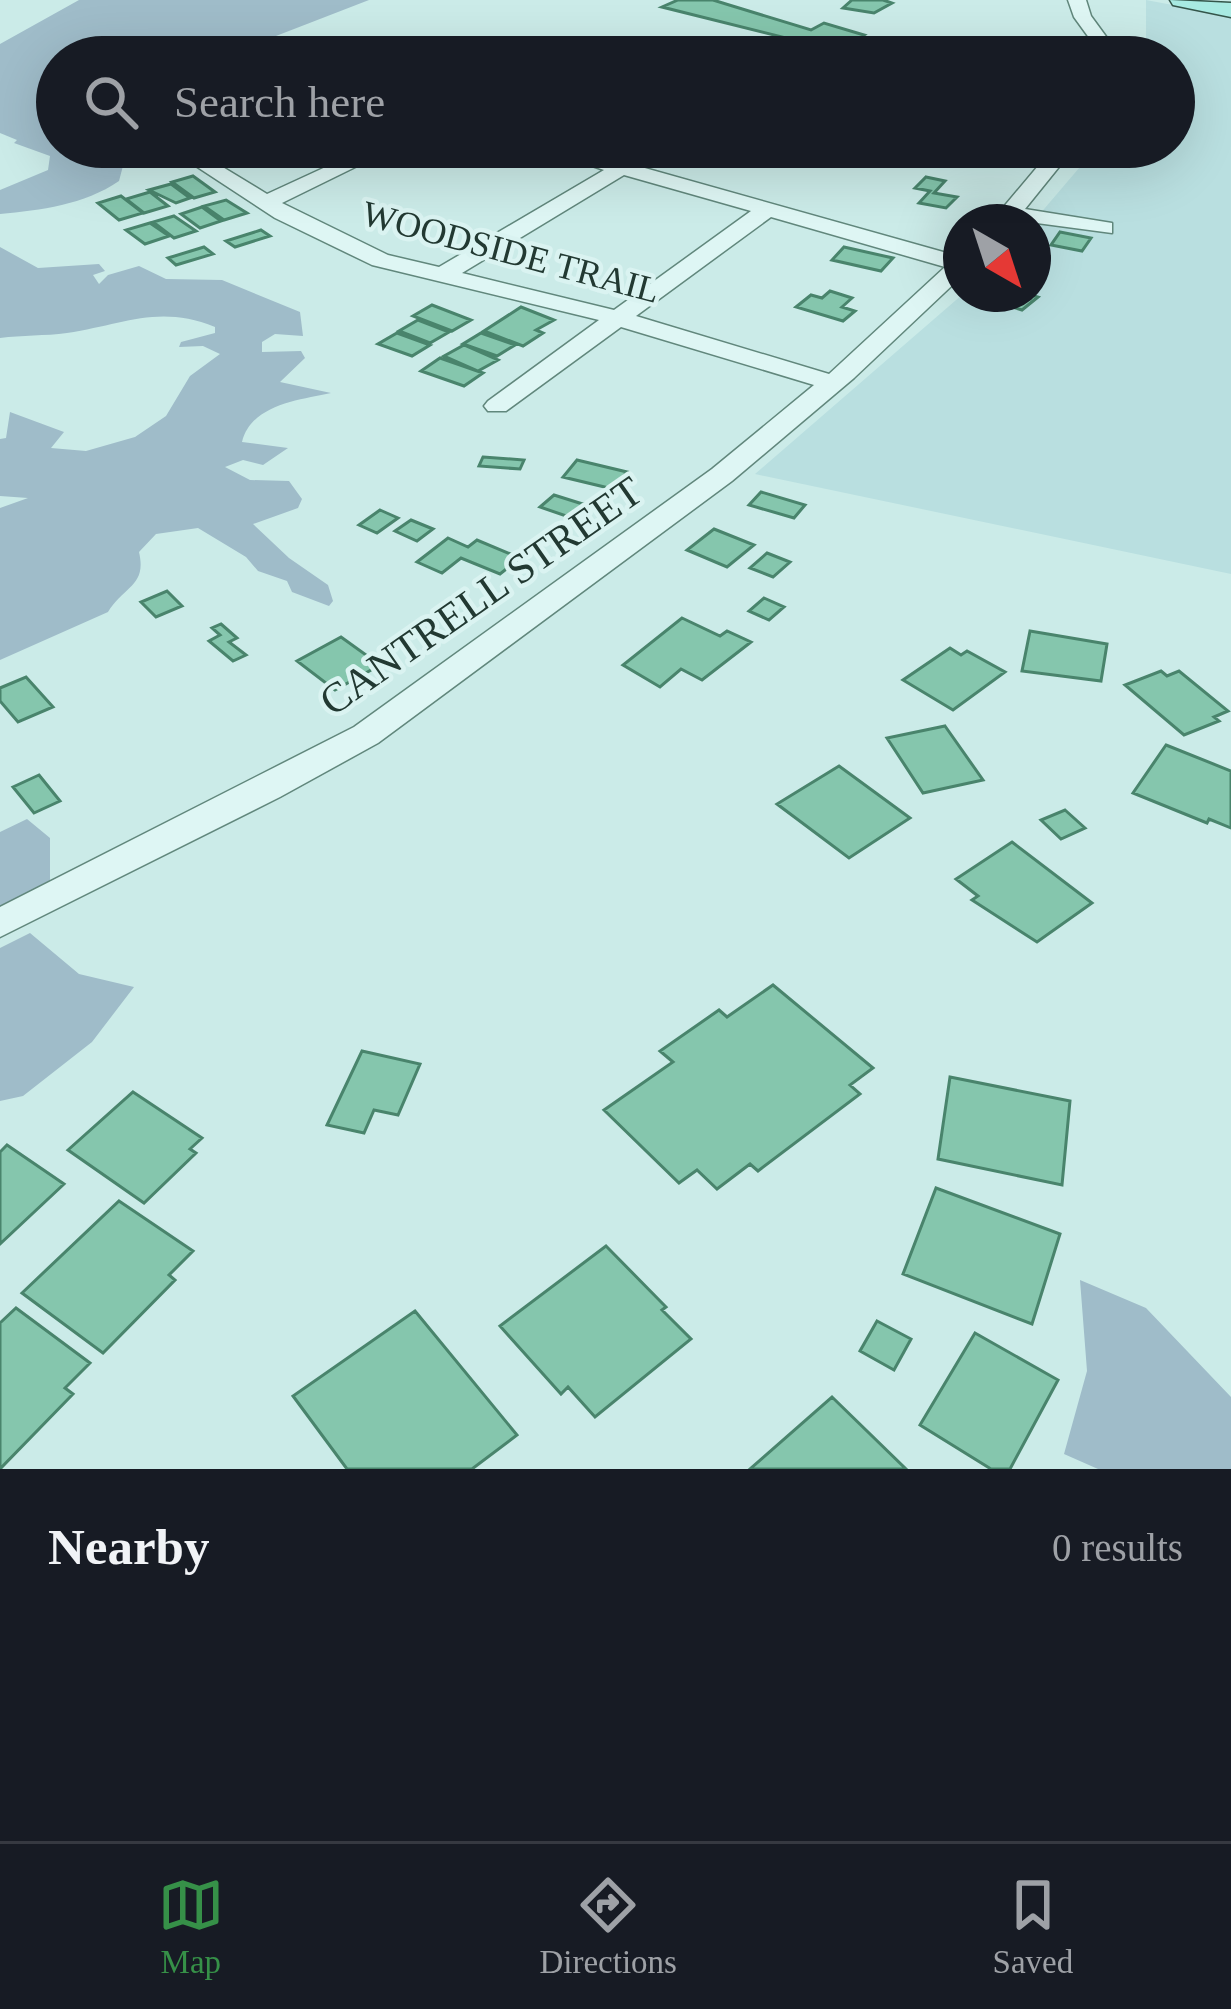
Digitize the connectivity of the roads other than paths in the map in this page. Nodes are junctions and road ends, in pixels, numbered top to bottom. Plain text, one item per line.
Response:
1 (1077, 0) edge
2 (1181, 0) edge
3 (1231, 10) edge
4 (1099, 36) edge
5 (218, 168) edge
6 (341, 168) edge
7 (622, 168) joint
8 (1048, 168) edge
9 (267, 202) junction
10 (1018, 204) edge
11 (766, 211) junction
12 (1051, 222) edge
13 (1104, 228) dead end
14 (943, 259) edge
15 (440, 276) junction
16 (943, 281) edge
17 (616, 317) junction
18 (833, 383) junction
19 (496, 406) dead end
20 (0, 922) edge

1 - 4 street
2 - 3 main road
5 - 9 street, WOODSIDE TRAIL
6 - 9 street
7 - 11 street
7 - 15 street
8 - 10 street
9 - 15 street, WOODSIDE TRAIL
11 - 14 street
11 - 17 street
12 - 13 street
15 - 17 street, WOODSIDE TRAIL
16 - 18 street, CANTRELL STREET
17 - 18 street, WOODSIDE TRAIL
17 - 19 street
18 - 20 street, CANTRELL STREET

